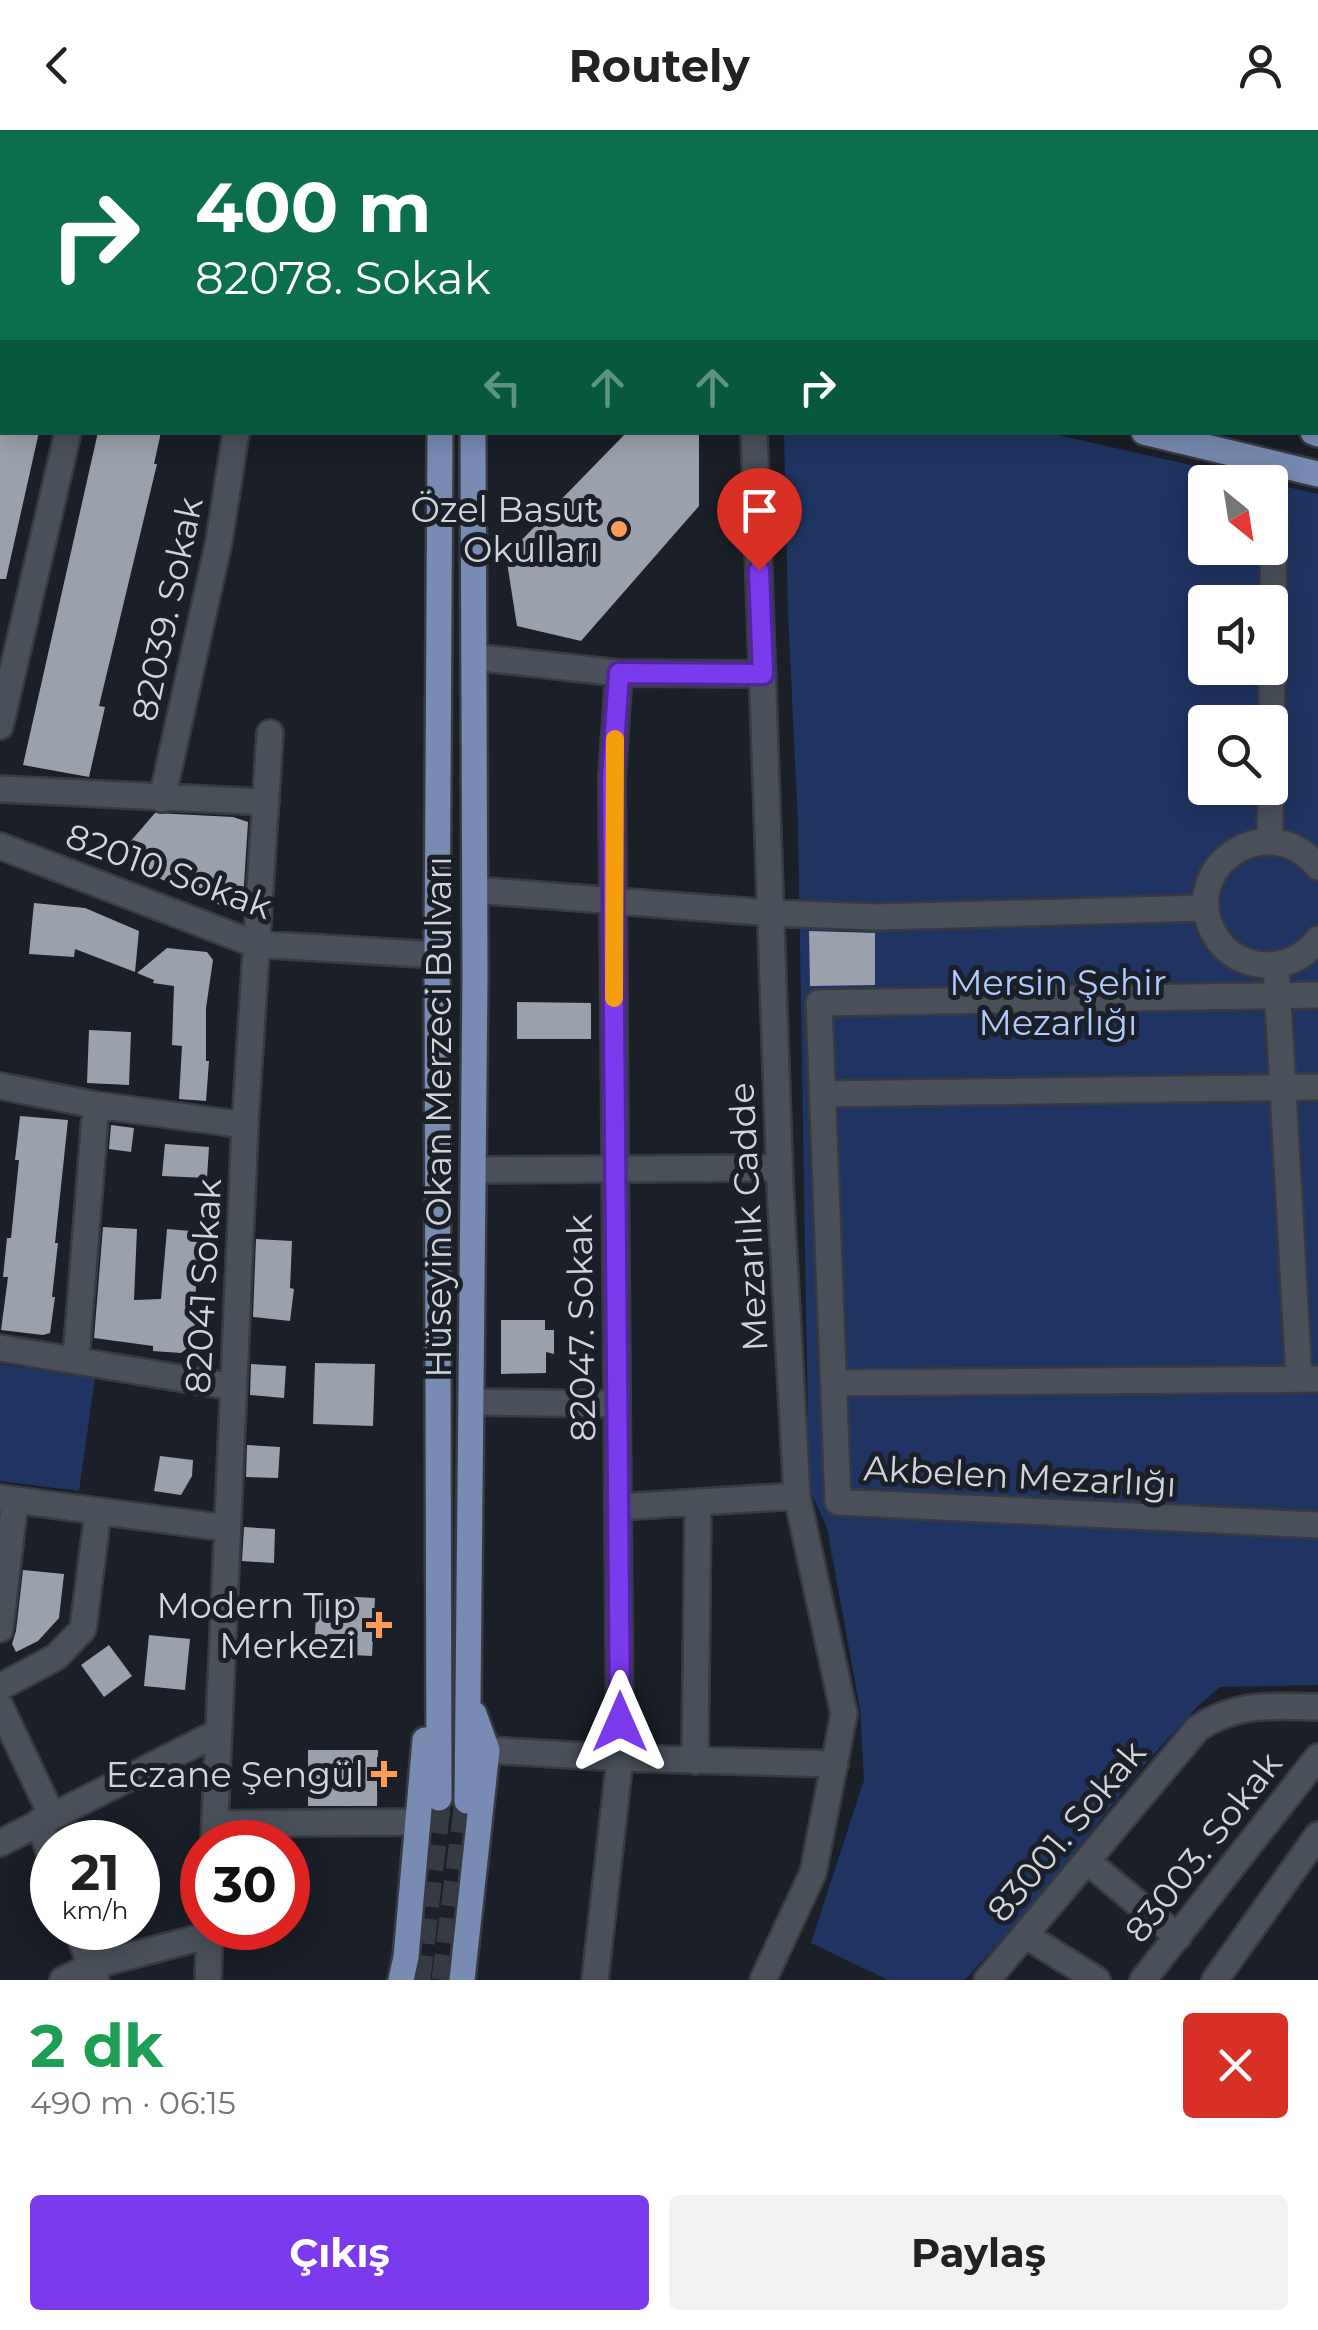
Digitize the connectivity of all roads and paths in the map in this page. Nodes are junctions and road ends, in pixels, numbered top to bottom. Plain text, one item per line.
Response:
1 (67, 435) edge
2 (236, 435) edge
3 (440, 435) edge
4 (473, 435) edge
5 (754, 435) edge
6 (1156, 435) edge
7 (1318, 474) edge
8 (1273, 565) edge
9 (474, 658) junction
10 (619, 673) junction
11 (763, 674) junction
12 (0, 726) edge
13 (270, 733) dead end
14 (0, 789) edge
15 (162, 800) junction
16 (266, 802) junction
17 (1270, 841) junction
18 (0, 846) edge
19 (1318, 867) edge
20 (474, 890) junction
21 (615, 900) junction
22 (1206, 908) junction
23 (771, 914) junction
24 (1318, 939) edge
25 (255, 944) junction
26 (437, 955) junction
27 (1276, 965) junction
28 (1279, 996) junction
29 (1318, 996) edge
30 (0, 1086) edge
31 (1284, 1087) junction
32 (1318, 1087) edge
33 (822, 1094) junction
34 (96, 1105) junction
35 (245, 1125) junction
36 (780, 1168) junction
37 (473, 1170) junction
38 (613, 1170) junction
39 (0, 1348) edge
40 (76, 1359) junction
41 (1309, 1379) edge
42 (833, 1382) junction
43 (233, 1387) junction
44 (471, 1402) junction
45 (617, 1404) junction
46 (796, 1496) junction
47 (8, 1499) edge
48 (698, 1502) junction
49 (619, 1507) junction
50 (98, 1512) junction
51 (1318, 1525) edge
52 (226, 1528) junction
53 (0, 1629) edge
54 (0, 1687) edge
55 (438, 1697) junction
56 (468, 1699) junction
57 (0, 1706) edge
58 (1318, 1707) edge
59 (216, 1732) junction
60 (487, 1750) junction
61 (1318, 1757) edge
62 (620, 1758) junction
63 (696, 1761) junction
64 (835, 1764) junction
65 (439, 1798) tunnel mouth
66 (467, 1801) tunnel mouth
67 (45, 1819) junction
68 (214, 1820) edge
69 (417, 1822) junction
70 (310, 1828) edge
71 (1318, 1835) edge
72 (0, 1844) edge
73 (1087, 1861) junction
74 (1025, 1935) junction
75 (1178, 1937) junction
76 (180, 1942) edge
77 (209, 1950) edge
78 (93, 1973) edge
79 (63, 1980) edge
80 (208, 1980) edge
81 (401, 1980) edge
82 (462, 1980) edge
83 (595, 1980) edge
84 (763, 1980) edge
85 (987, 1980) edge
86 (1098, 1980) edge
87 (1143, 1980) edge
88 (1215, 1980) edge

1 - 12 street
2 - 15 street, 82039. Sokak
3 - 26 main road, Hüseyin Okan Merzeci Bulvarı
4 - 9 main road, Hüseyin Okan Merzeci Bulvarı
5 - 11 street, Mezarlık Cadde
6 - 7 main road
8 - 17 street
9 - 10 street
9 - 20 main road, Hüseyin Okan Merzeci Bulvarı
10 - 11 street
10 - 21 street, 82047. Sokak
11 - 23 street, Mezarlık Cadde
13 - 16 street, 82041 Sokak
14 - 15 street
15 - 16 street
16 - 25 street, 82041 Sokak
17 - 19 street
17 - 22 street
18 - 25 street, 82010 Sokak
20 - 21 street
20 - 37 main road, Hüseyin Okan Merzeci Bulvarı
21 - 23 street
21 - 38 street, 82047. Sokak
22 - 23 street
22 - 27 street
23 - 36 street, Mezarlık Cadde
24 - 27 street
25 - 26 street, 82010 Sokak
25 - 35 street, 82041 Sokak
26 - 55 main road, Hüseyin Okan Merzeci Bulvarı
27 - 28 street
28 - 29 street, Akbelen Mezarlığı
28 - 31 street
28 - 33 street, Akbelen Mezarlığı
30 - 34 street
31 - 32 street
31 - 33 street
31 - 41 street
33 - 42 street, Akbelen Mezarlığı
34 - 35 street
34 - 40 street
35 - 43 street, 82041 Sokak
36 - 38 street
36 - 46 street, Mezarlık Cadde
37 - 38 street
37 - 44 main road, Hüseyin Okan Merzeci Bulvarı
38 - 45 street, 82047. Sokak
39 - 40 street
40 - 43 street
41 - 42 street
42 - 51 street, Akbelen Mezarlığı
43 - 52 street, 82041 Sokak
44 - 45 street
44 - 56 main road, Hüseyin Okan Merzeci Bulvarı
45 - 49 street, 82047. Sokak
46 - 48 street
46 - 64 street, Mezarlık Cadde
47 - 50 street
47 - 53 street
48 - 49 street
48 - 63 street
49 - 62 street, 82047. Sokak
50 - 52 street
50 - 54 street
52 - 59 street, 82041 Sokak
55 - 65 main road, Hüseyin Okan Merzeci Bulvarı
55 - 69 main road
56 - 60 main road
56 - 66 main road, Hüseyin Okan Merzeci Bulvarı
57 - 67 street
58 - 73 street, 83001. Sokak
59 - 67 street
59 - 68 street, 82041 Sokak
60 - 62 street
60 - 82 main road
61 - 75 street, 83003. Sokak
62 - 63 street
62 - 83 street, 82047. Sokak
63 - 64 street
64 - 84 street, Mezarlık Cadde
67 - 72 street
69 - 70 street
69 - 81 main road
71 - 88 street
73 - 74 street, 83001. Sokak
73 - 75 street
74 - 85 street, 83001. Sokak
74 - 86 street
75 - 87 street, 83003. Sokak
76 - 78 street
77 - 80 street
78 - 79 street

